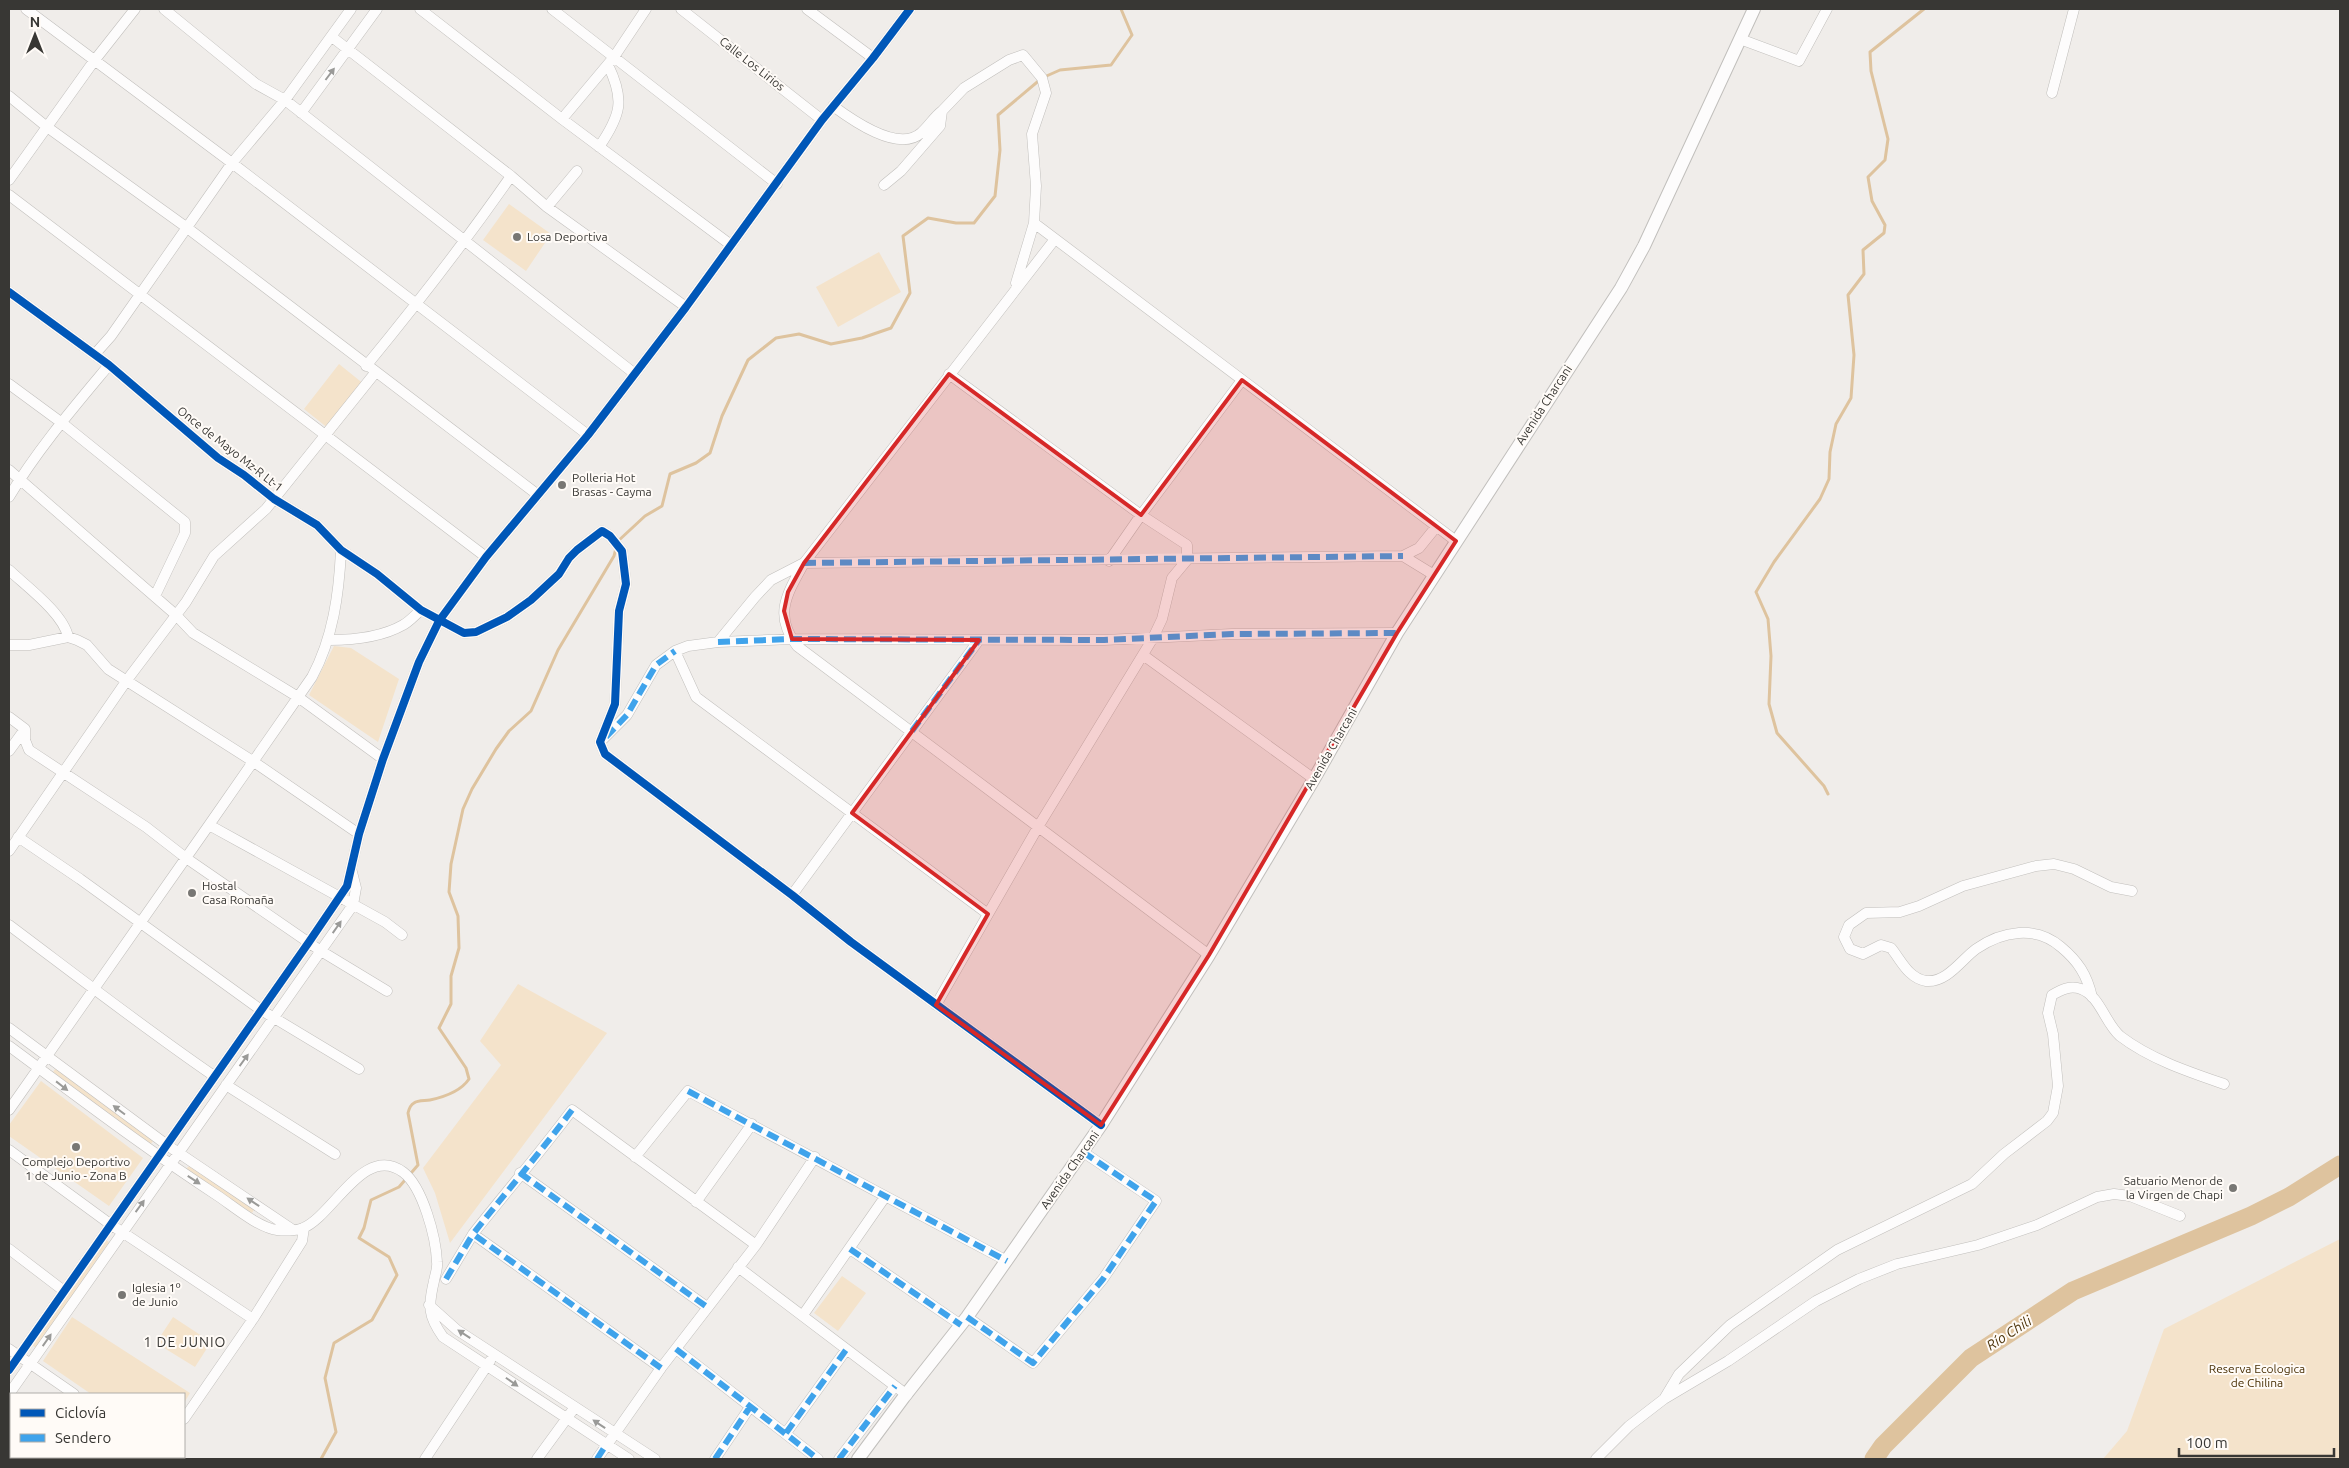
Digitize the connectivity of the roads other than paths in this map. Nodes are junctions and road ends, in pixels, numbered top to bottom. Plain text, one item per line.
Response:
1 (26, 9) edge
2 (135, 9) edge
3 (164, 9) edge
4 (351, 9) edge
5 (378, 9) edge
6 (420, 9) edge
7 (552, 9) edge
8 (646, 9) edge
9 (681, 9) edge
10 (807, 9) edge
11 (910, 9) edge
12 (1754, 9) edge
13 (1827, 9) edge
14 (2074, 9) edge
15 (332, 37) junction
16 (1740, 39) junction
17 (349, 50) junction
18 (874, 58) junction
19 (94, 61) junction
20 (611, 61) junction
21 (2052, 92) dead end
22 (9, 96) edge
23 (285, 100) junction
24 (834, 106) junction
25 (942, 111) junction
26 (301, 113) junction
27 (562, 119) junction
28 (822, 120) junction
29 (47, 127) junction
30 (599, 147) junction
31 (232, 163) junction
32 (577, 170) dead end
33 (511, 176) junction
34 (9, 180) edge
35 (777, 184) junction
36 (884, 185) dead end
37 (9, 195) edge
38 (547, 208) junction
39 (1034, 223) junction
40 (186, 226) junction
41 (1055, 238) junction
42 (465, 242) junction
43 (731, 245) junction
44 (1014, 289) junction
45 (9, 292) edge
46 (138, 294) junction
47 (417, 304) junction
48 (686, 307) junction
49 (95, 354) junction
50 (109, 365) junction
51 (366, 366) junction
52 (375, 372) junction
53 (635, 374) junction
54 (950, 374) junction
55 (1242, 380) junction
56 (9, 384) edge
57 (62, 423) junction
58 (325, 435) junction
59 (588, 436) junction
60 (9, 470) edge
61 (20, 478) junction
62 (538, 495) junction
63 (9, 497) edge
64 (274, 499) junction
65 (1141, 515) junction
66 (1436, 527) junction
67 (1456, 541) junction
68 (341, 550) junction
69 (1403, 556) junction
70 (486, 557) junction
71 (1186, 560) junction
72 (1109, 561) junction
73 (804, 563) junction
74 (9, 570) edge
75 (1434, 575) junction
76 (155, 596) junction
77 (420, 610) junction
78 (176, 615) junction
79 (439, 621) junction
80 (1397, 633) junction
81 (68, 637) junction
82 (1153, 638) junction
83 (792, 639) junction
84 (329, 640) junction
85 (979, 640) junction
86 (718, 642) junction
87 (9, 645) edge
88 (675, 651) junction
89 (1143, 655) junction
90 (127, 680) junction
91 (298, 697) junction
92 (9, 718) edge
93 (25, 729) junction
94 (912, 731) junction
95 (600, 742) junction
96 (9, 751) edge
97 (383, 759) junction
98 (254, 762) junction
99 (63, 773) junction
100 (1314, 779) junction
101 (852, 813) junction
102 (209, 825) junction
103 (1038, 827) junction
104 (358, 834) junction
105 (18, 837) junction
106 (9, 851) edge
107 (186, 858) junction
108 (352, 872) junction
109 (2132, 891) dead end
110 (792, 895) junction
111 (340, 898) junction
112 (353, 905) junction
113 (988, 914) junction
114 (139, 923) junction
115 (9, 925) edge
116 (402, 935) dead end
117 (309, 942) junction
118 (320, 951) junction
119 (1209, 956) junction
120 (94, 988) junction
121 (387, 991) dead end
122 (2092, 997) junction
123 (936, 1005) junction
124 (261, 1010) junction
125 (274, 1018) junction
126 (9, 1028) edge
127 (9, 1046) edge
128 (47, 1056) junction
129 (39, 1068) junction
130 (359, 1069) dead end
131 (214, 1076) junction
132 (2224, 1084) dead end
133 (226, 1085) junction
134 (9, 1110) edge
135 (752, 1124) junction
136 (1101, 1125) junction
137 (167, 1145) junction
138 (9, 1150) edge
139 (178, 1152) junction
140 (1083, 1152) junction
141 (336, 1154) dead end
142 (158, 1157) junction
143 (635, 1157) junction
144 (815, 1157) junction
145 (170, 1164) junction
146 (520, 1173) junction
147 (885, 1197) junction
148 (696, 1202) junction
149 (2180, 1216) dead end
150 (110, 1224) junction
151 (298, 1229) junction
152 (122, 1232) junction
153 (473, 1234) junction
154 (756, 1245) junction
155 (9, 1249) edge
156 (850, 1249) junction
157 (1007, 1261) junction
158 (738, 1267) junction
159 (446, 1279) dead end
160 (64, 1290) junction
161 (429, 1305) junction
162 (707, 1307) junction
163 (803, 1315) junction
164 (253, 1319) junction
165 (964, 1321) junction
166 (9, 1349) edge
167 (676, 1349) junction
168 (846, 1350) junction
169 (495, 1354) junction
170 (19, 1356) junction
171 (30, 1364) junction
172 (488, 1365) junction
173 (661, 1368) junction
174 (9, 1370) edge
175 (895, 1386) junction
176 (73, 1393) edge
177 (9, 1394) edge
178 (907, 1395) junction
179 (1664, 1399) junction
180 (575, 1407) junction
181 (750, 1407) junction
182 (185, 1418) edge
183 (566, 1419) junction
184 (786, 1433) junction
185 (614, 1434) junction
186 (606, 1445) junction
187 (425, 1459) edge
188 (537, 1459) edge
189 (597, 1459) edge
190 (629, 1459) edge
191 (655, 1459) edge
192 (714, 1459) edge
193 (818, 1459) edge
194 (839, 1459) edge
195 (858, 1459) edge
196 (1596, 1459) edge

1 - 19 street
2 - 19 street
3 - 23 street
4 - 15 street
5 - 17 street
6 - 27 street
7 - 20 street
8 - 20 street
9 - 28 street, Calle Los Lirios
10 - 18 street
11 - 18 street
12 - 16 main road, Avenida Charcani
13 - 16 street
14 - 21 street
15 - 17 street
15 - 23 street
16 - 67 main road, Avenida Charcani
26 -> 17 street
17 - 33 street
18 - 24 street
19 - 29 street
19 - 31 street
20 - 27 street
20 - 30 street
20 - 35 street
22 - 29 street
23 - 26 street
23 - 31 street
24 - 25 street
24 - 28 street
25 - 36 street
25 - 39 street
26 - 42 street
27 - 30 street
28 - 35 street
29 - 34 street
29 - 40 street
30 - 43 street
31 - 40 street
31 - 47 street
32 - 38 street
33 - 38 street
33 - 42 street
35 - 43 street
37 - 46 street
38 - 48 street
39 - 41 street
39 - 44 street
40 - 46 street
40 - 51 street
41 - 44 street
41 - 55 street
42 - 47 street
42 - 53 street
43 - 48 street
44 - 54 street
45 - 49 street, Once de Mayo Mz-R Lt-1
46 - 49 street
46 - 58 street
47 - 51 street
47 - 59 street
48 - 53 street
49 - 50 street, Once de Mayo Mz-R Lt-1
50 - 57 street
50 - 64 street, Once de Mayo Mz-R Lt-1
51 - 52 street
52 - 58 street
52 - 62 street
53 - 59 street
54 - 65 street
54 - 73 street
55 - 65 street
55 - 66 street
56 - 57 street
57 - 61 street
57 - 76 street
58 - 64 street
58 - 70 street
59 - 62 street
60 - 61 street
61 - 63 street
61 - 76 street
62 - 70 street
64 - 68 street, Once de Mayo Mz-R Lt-1
64 - 78 street
65 - 71 street
65 - 72 street
66 - 67 street
66 - 69 street
67 - 75 main road, Avenida Charcani
68 - 77 street, Once de Mayo Mz-R Lt-1
68 - 84 street
69 - 71 street
69 - 75 street
70 - 79 street
71 - 72 street
71 - 82 street
72 - 73 street
73 - 83 street
73 - 86 street
74 - 81 street
75 - 80 main road, Avenida Charcani
76 - 78 street
77 - 79 street, Once de Mayo Mz-R Lt-1
77 - 84 street
78 - 90 street
78 - 91 street
79 - 95 street, Once de Mayo Mz-R Lt-1
79 - 97 street
80 - 82 street
80 - 100 main road, Avenida Charcani
81 - 87 street
81 - 90 street
82 - 85 street
82 - 89 street
83 - 85 street
83 - 86 street
83 - 94 street
84 - 91 street
85 - 94 street
86 - 88 street
88 - 95 street
88 - 101 street
89 - 100 street
89 - 103 street
90 - 98 street
90 - 99 street
91 - 97 street
91 - 98 street
92 - 93 street
93 - 96 street
93 - 99 street
94 - 101 street
94 - 103 street
95 - 110 street
97 - 104 street
98 - 102 street
98 - 104 street
99 - 105 street
99 - 107 street
100 - 119 main road, Avenida Charcani
101 - 110 street
101 - 113 street
102 - 107 street
102 - 111 street
103 - 113 street
103 - 119 street
104 - 108 street
105 - 106 street
105 - 114 street
107 - 114 street
107 - 117 street
108 - 111 street
108 - 112 street
109 - 122 street
110 - 123 street
111 - 112 street
111 - 117 street
112 - 116 street
118 -> 112 street
113 - 123 street
114 - 120 street
114 - 124 street
115 - 120 street
117 - 118 street
117 - 124 street
118 - 121 street
118 - 125 street
119 - 136 main road, Avenida Charcani
120 - 128 street
120 - 131 street
122 - 132 street
122 - 179 street
123 - 136 street
124 - 125 street
124 - 131 street
125 - 130 street
133 -> 125 street
126 - 128 street
127 - 129 street
128 - 129 street
137 -> 128 street
129 - 134 street
129 -> 142 street
131 - 137 street
133 - 139 street
133 - 141 street
135 - 143 street
135 - 144 street
135 - 148 street
136 - 140 main road, Avenida Charcani
137 - 139 street
137 - 142 street
138 - 150 street
139 - 145 street
151 -> 139 street
140 - 157 main road, Avenida Charcani
140 - 165 street
142 - 145 street
142 - 150 street
143 - 146 street
143 - 148 street
144 - 147 street
144 - 154 street
145 -> 151 street
152 -> 145 street
146 - 153 street
146 - 162 street
147 - 156 street
147 - 157 street
148 - 154 street
149 - 179 street
150 - 152 street
150 - 160 street
151 - 161 street
151 - 164 street
152 - 164 street
171 -> 152 street
153 - 159 street
153 - 173 street
154 - 158 street
155 - 160 street
156 - 163 street
156 - 165 street
157 - 165 main road, Avenida Charcani
158 - 162 street
158 - 163 street
160 - 170 street
169 -> 161 street
161 - 172 street
162 - 167 street
163 - 168 street
164 - 182 street
165 - 178 main road, Avenida Charcani
166 - 170 street
167 - 173 street
167 - 181 street
168 - 175 street
168 - 184 street
169 - 172 street
169 - 180 street
170 - 171 street
170 - 174 street
171 - 176 street
171 - 177 street
172 -> 183 street
172 - 187 street
173 - 185 street
175 - 178 street
175 - 194 street
178 - 195 main road, Avenida Charcani
179 - 196 street
180 - 183 street
185 -> 180 street
181 - 184 street
181 - 192 street
183 - 186 street
183 - 188 street
184 - 193 street
185 - 186 street
185 - 191 street
186 - 189 street
186 - 190 street

